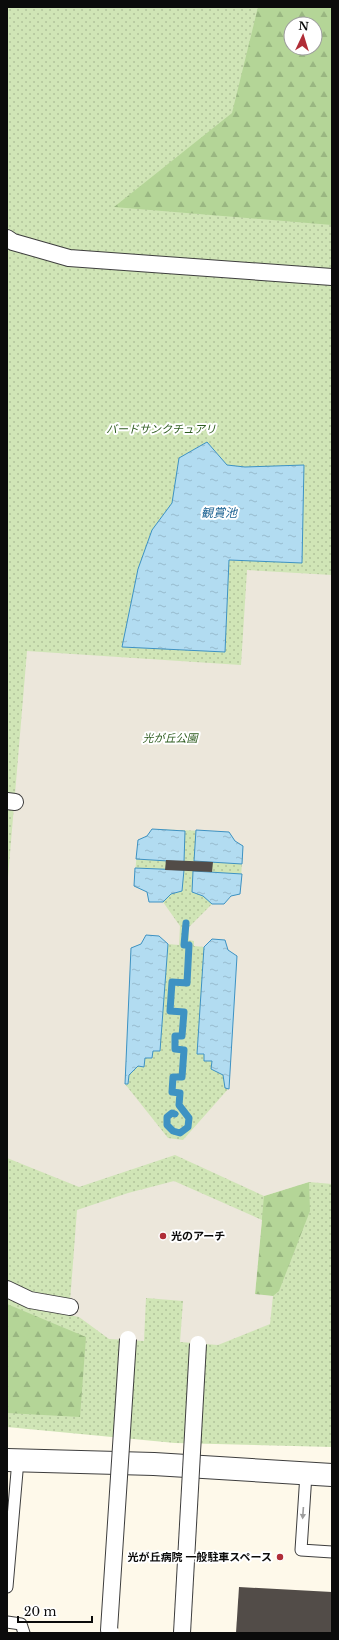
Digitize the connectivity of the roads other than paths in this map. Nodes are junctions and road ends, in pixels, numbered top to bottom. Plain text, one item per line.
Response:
1 (7, 238) edge
2 (332, 278) edge
3 (7, 1289) edge
4 (70, 1307) dead end
5 (128, 1339) dead end
6 (198, 1344) dead end
7 (13, 1460) edge
8 (306, 1474) junction
9 (332, 1475) edge
10 (332, 1552) edge
11 (7, 1587) edge
12 (7, 1622) edge
13 (24, 1633) edge
14 (111, 1633) edge
15 (182, 1633) edge

1 - 2 street
3 - 4 street
5 - 14 street, bridge
6 - 15 street, bridge
7 - 8 street
7 - 11 lane
8 - 9 street
8 -> 10 lane
12 - 13 lane

